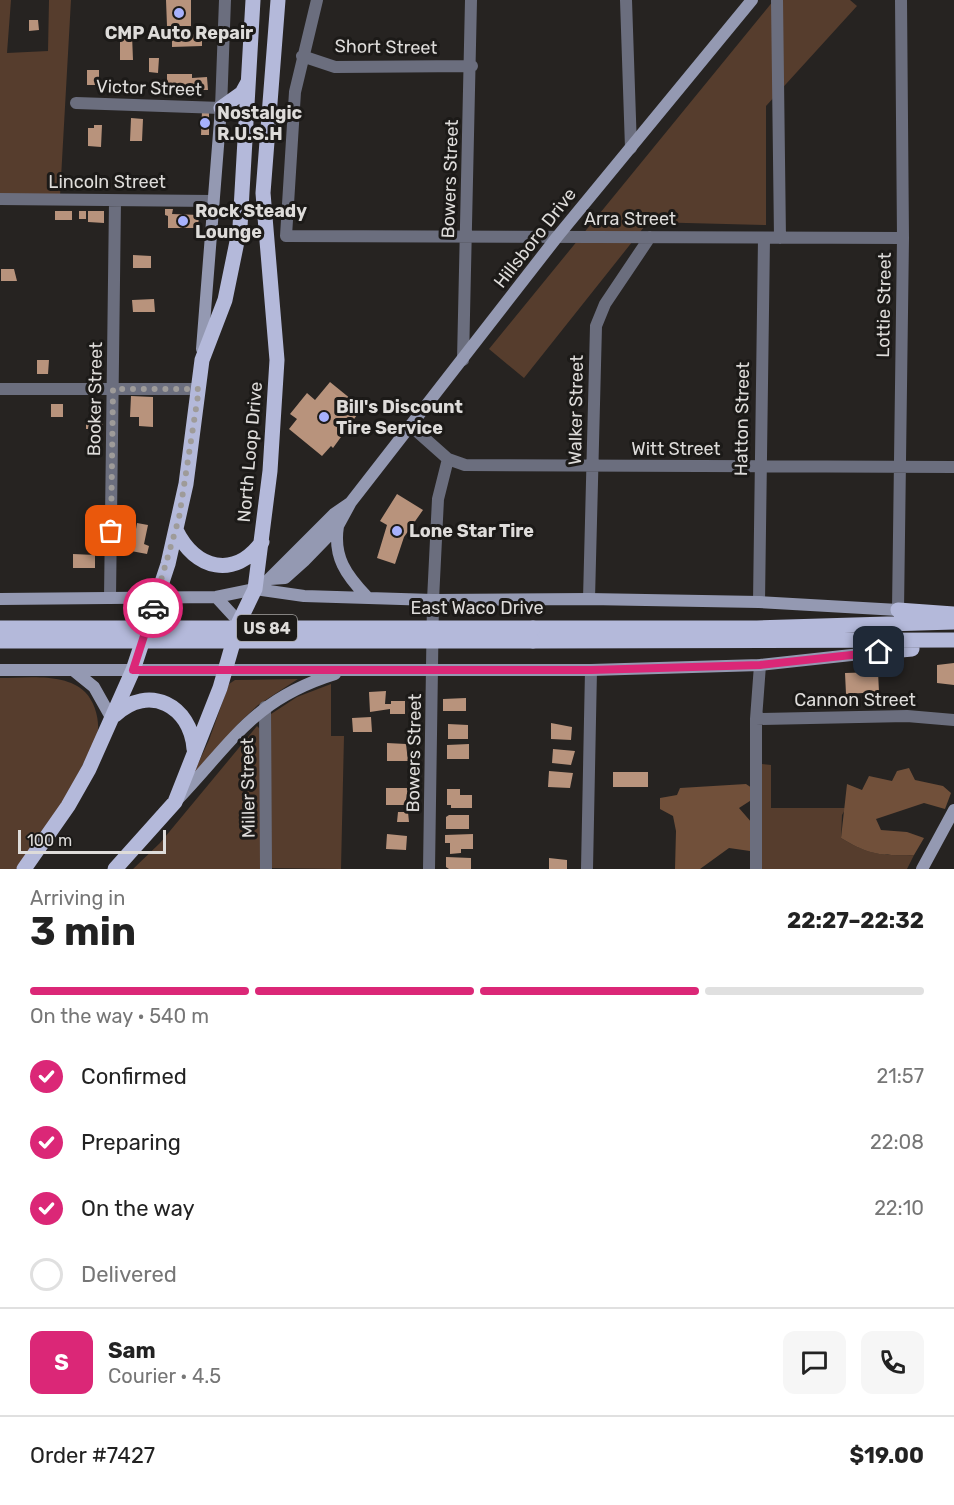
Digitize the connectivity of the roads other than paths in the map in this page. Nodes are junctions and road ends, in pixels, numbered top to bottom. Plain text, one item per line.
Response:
1 (225, 0) edge
2 (253, 0) edge
3 (278, 0) edge
4 (317, 0) edge
5 (471, 0) edge
6 (626, 0) edge
7 (752, 0) edge
8 (777, 0) edge
9 (901, 0) edge
10 (302, 56) junction
11 (472, 66) junction
12 (249, 80) junction
13 (76, 103) dead end
14 (221, 108) junction
15 (631, 148) junction
16 (0, 199) edge
17 (115, 201) junction
18 (213, 201) junction
19 (467, 236) junction
20 (557, 237) junction
21 (650, 237) junction
22 (764, 238) junction
23 (780, 238) junction
24 (903, 238) junction
25 (202, 360) junction
26 (463, 360) junction
27 (0, 389) edge
28 (113, 389) junction
29 (199, 389) junction
30 (411, 427) junction
31 (448, 459) junction
32 (593, 466) junction
33 (759, 467) junction
34 (954, 467) edge
35 (900, 468) junction
36 (351, 502) junction
37 (338, 526) junction
38 (176, 530) junction
39 (262, 542) junction
40 (270, 579) junction
41 (255, 589) junction
42 (216, 597) junction
43 (367, 597) junction
44 (110, 598) junction
45 (156, 598) junction
46 (589, 598) junction
47 (0, 599) edge
48 (433, 600) junction
49 (759, 602) junction
50 (898, 610) junction
51 (954, 614) edge
52 (239, 622) junction
53 (954, 622) edge
54 (0, 628) edge
55 (533, 634) junction
56 (0, 641) edge
57 (954, 641) edge
58 (879, 652) joint
59 (760, 665) junction
60 (347, 669) junction
61 (0, 670) edge
62 (72, 670) junction
63 (133, 670) junction
64 (225, 670) junction
65 (434, 670) junction
66 (591, 670) junction
67 (265, 707) junction
68 (112, 718) junction
69 (756, 719) junction
70 (954, 720) edge
71 (194, 752) junction
72 (175, 802) junction
73 (954, 810) edge
74 (24, 869) edge
75 (115, 869) edge
76 (266, 869) edge
77 (429, 869) edge
78 (587, 869) edge
79 (756, 869) edge
80 (922, 869) edge

1 - 14 street
2 - 12 main road
3 - 39 main road, North Loop Drive
4 - 10 street
5 - 11 street, Bowers Street
6 - 15 street
7 - 15 main road, Hillsboro Drive
8 - 23 street
9 - 24 street, Lottie Street
10 - 11 street, Short Street
10 - 19 street, Arra Street
11 - 19 street, Bowers Street
12 - 14 main road
12 - 25 main road
13 - 14 street, Victor Street
14 - 18 main road
15 - 20 main road, Hillsboro Drive
16 - 17 street, Lincoln Street
17 - 18 street, Lincoln Street
17 - 28 street, Booker Street
18 - 25 main road
19 - 20 street, Arra Street
19 - 26 street, Bowers Street
20 - 21 street, Arra Street
20 - 26 main road, Hillsboro Drive
21 - 22 street, Arra Street
21 - 32 street, Walker Street
22 - 23 street, Arra Street
22 - 33 street, Hatton Street
23 - 24 street, Arra Street
24 - 35 street, Lottie Street
25 - 29 main road
26 - 30 main road, Hillsboro Drive
27 - 28 street
28 - 29 street
28 - 44 street, Booker Street
29 - 38 main road
30 - 31 street, Witt Street
30 - 36 main road, Hillsboro Drive
31 - 32 street, Witt Street
31 - 48 street, Bowers Street
32 - 33 street, Witt Street
32 - 46 street, Walker Street
33 - 35 street, Witt Street
33 - 49 street, Hatton Street
34 - 35 street, Witt Street
35 - 50 street, Lottie Street
36 - 37 main road, Hillsboro Drive
36 - 40 main road, Hillsboro Drive
37 - 40 main road, Hillsboro Drive
37 - 43 main road
38 - 39 main road
38 - 45 main road
39 - 41 main road, North Loop Drive
40 - 41 main road, Hillsboro Drive
41 - 42 main road, East Waco Drive
41 - 43 main road, East Waco Drive
41 - 52 main road, North Loop Drive
42 - 45 main road, East Waco Drive
42 - 52 main road
43 - 48 main road, East Waco Drive
44 - 45 main road, East Waco Drive
44 - 47 main road, East Waco Drive
45 - 63 main road
46 - 48 main road, East Waco Drive
46 - 49 main road, East Waco Drive
48 - 65 street, Bowers Street
49 - 50 main road, East Waco Drive
50 - 51 main road
52 - 64 main road, North Loop Drive
53 - 55 main road, East Waco Drive / US 84
54 - 55 main road, East Waco Drive / US 84, bridge
55 - 56 main road, East Waco Drive / US 84, bridge
55 - 57 main road, East Waco Drive / US 84
57 - 58 main road
58 - 59 main road
59 - 66 main road
59 - 69 street
60 - 64 main road
60 - 65 main road
60 - 67 main road
61 - 62 main road
62 - 63 main road
62 - 68 main road
63 - 64 main road
63 - 68 main road
64 - 71 main road, North Loop Drive
65 - 66 main road
65 - 77 street, Bowers Street
66 - 78 street
67 - 72 main road
67 - 76 street, Miller Street
68 - 71 main road
68 - 74 main road
69 - 70 street, Cannon Street
69 - 79 street
71 - 72 main road, North Loop Drive
72 - 75 main road, North Loop Drive
73 - 80 main road

